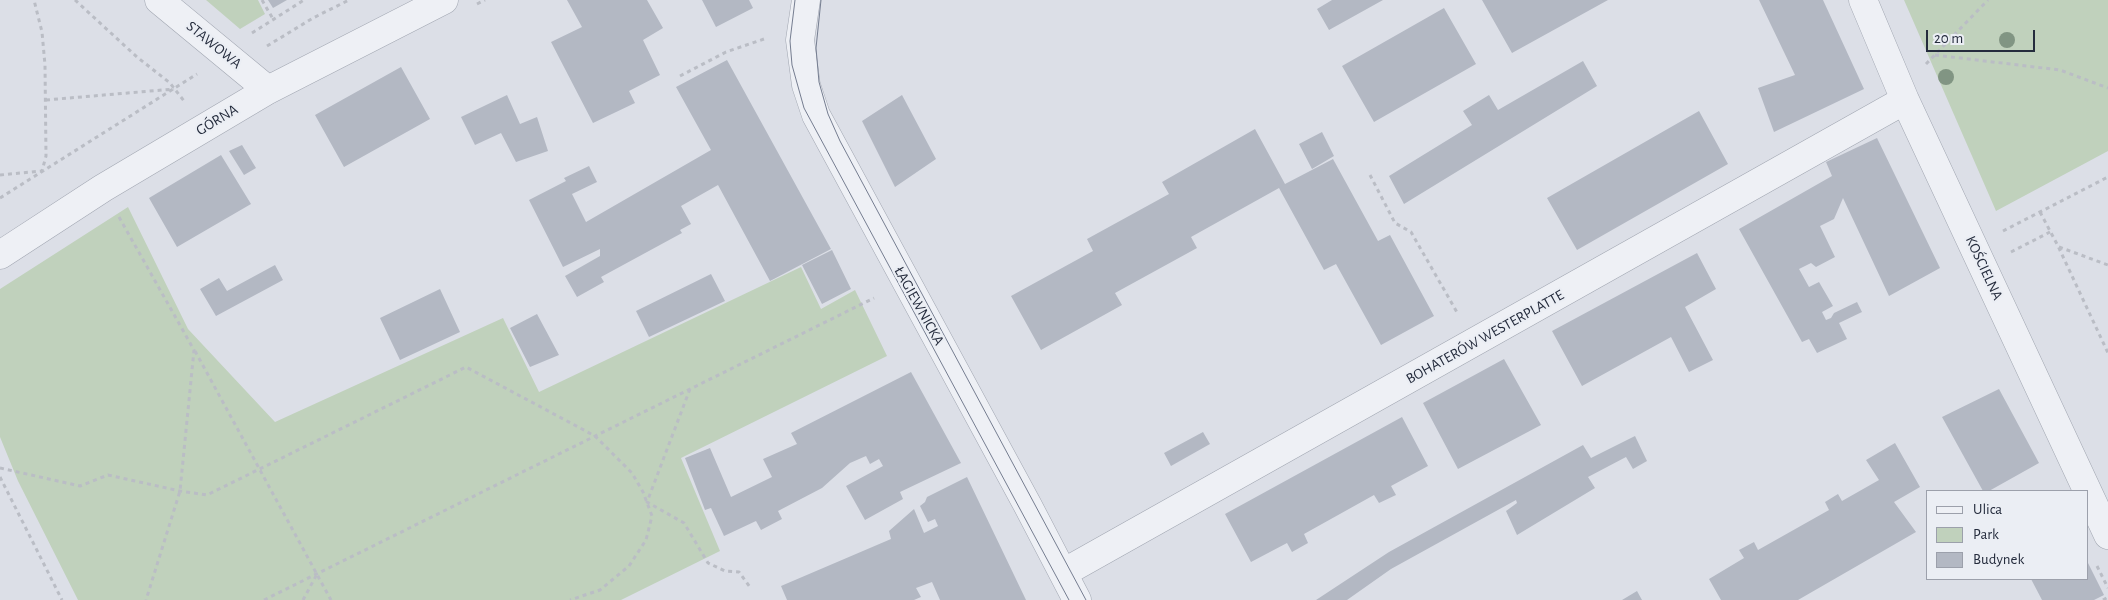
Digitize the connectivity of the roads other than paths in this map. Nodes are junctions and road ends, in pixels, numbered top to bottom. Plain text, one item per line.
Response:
1 (159, 0) edge
2 (444, 0) edge
3 (806, 0) edge
4 (1864, 0) edge
5 (268, 90) junction
6 (1906, 100) junction
7 (0, 255) edge
8 (2087, 490) edge
9 (2088, 492) edge
10 (2108, 535) edge
11 (1064, 573) junction
12 (1077, 600) edge

1 - 5 street, STAWOWA
2 - 5 street, GÓRNA
3 - 11 street, ŁAGIEWNICKA
4 - 6 street, KOŚCIELNA
5 - 7 street, GÓRNA
6 - 8 street, KOŚCIELNA
6 - 11 street, BOHATERÓW WESTERPLATTE
9 - 10 street, KOŚCIELNA
11 - 12 street, ŁAGIEWNICKA

